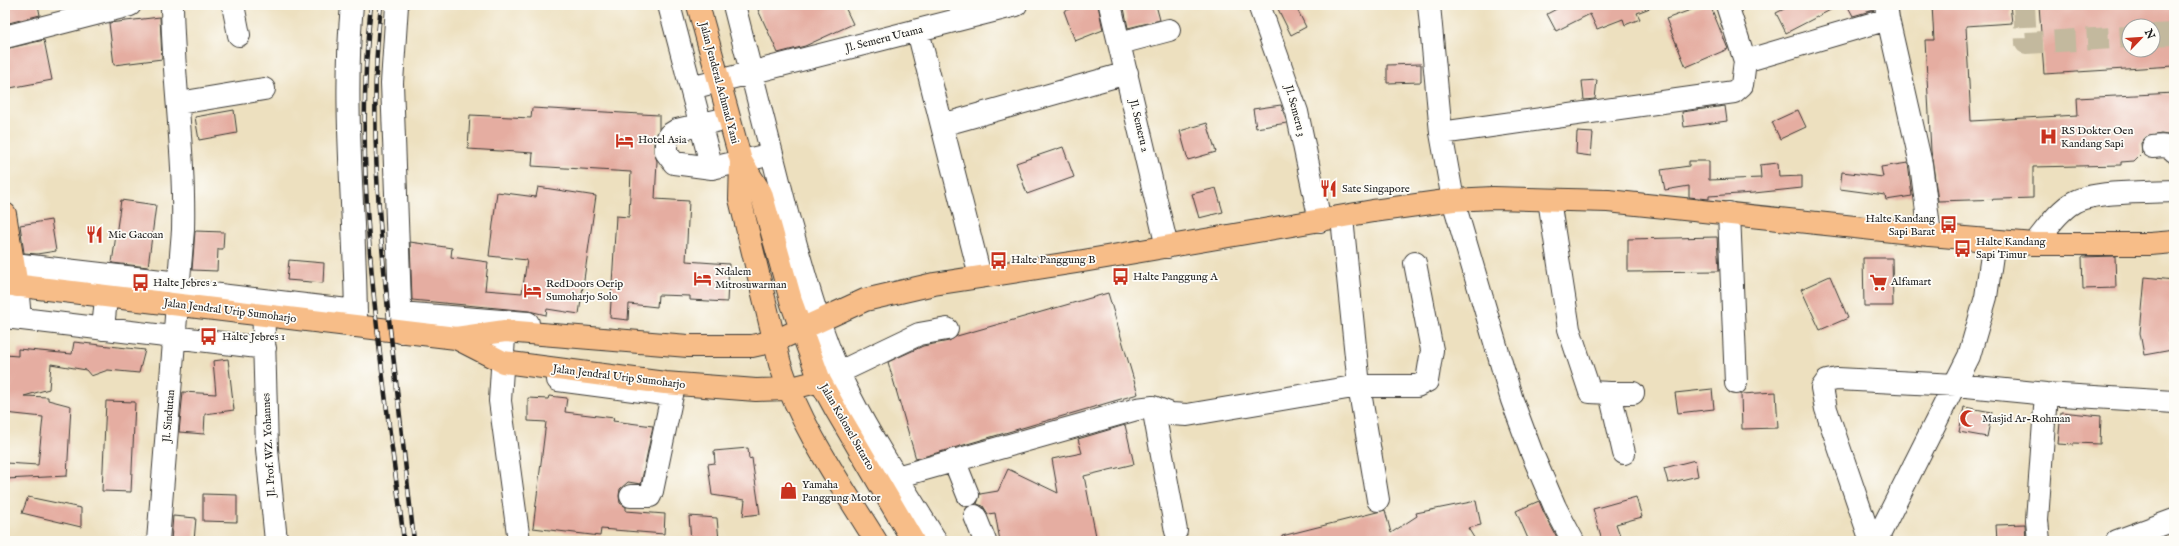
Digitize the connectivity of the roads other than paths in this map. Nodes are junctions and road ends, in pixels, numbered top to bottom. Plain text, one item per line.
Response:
1 (130, 5) edge
2 (172, 5) edge
3 (233, 5) edge
4 (352, 5) edge
5 (398, 5) edge
6 (698, 5) edge
7 (734, 5) edge
8 (1016, 5) edge
9 (1110, 5) edge
10 (1259, 5) edge
11 (1429, 5) edge
12 (1727, 5) edge
13 (672, 6) edge
14 (1887, 12) edge
15 (918, 30) junction
16 (1169, 30) dead end
17 (239, 35) dead end
18 (5, 37) edge
19 (1120, 43) junction
20 (1745, 61) junction
21 (751, 72) junction
22 (1127, 73) junction
23 (718, 80) junction
24 (691, 88) junction
25 (264, 89) dead end
26 (179, 103) junction
27 (728, 118) junction
28 (700, 124) junction
29 (942, 125) junction
30 (1442, 133) junction
31 (2153, 147) dead end
32 (2174, 151) edge
33 (772, 154) junction
34 (741, 161) junction
35 (712, 168) junction
36 (2168, 187) edge
37 (1453, 200) junction
38 (1549, 200) junction
39 (1729, 213) junction
40 (5, 214) edge
41 (1342, 218) junction
42 (1320, 221) junction
43 (1930, 236) junction
44 (1994, 242) junction
45 (2174, 242) edge
46 (2034, 244) junction
47 (1167, 247) junction
48 (9, 263) edge
49 (1415, 263) dead end
50 (980, 276) junction
51 (11, 285) edge
52 (107, 286) junction
53 (178, 293) junction
54 (264, 308) junction
55 (12, 318) edge
56 (356, 319) junction
57 (401, 322) junction
58 (810, 325) junction
59 (505, 326) junction
60 (103, 328) junction
61 (947, 329) dead end
62 (582, 332) junction
63 (175, 337) junction
64 (456, 338) junction
65 (775, 341) junction
66 (265, 348) junction
67 (502, 367) junction
68 (577, 377) junction
69 (830, 377) junction
70 (1736, 383) dead end
71 (1956, 385) junction
72 (1360, 386) junction
73 (788, 388) junction
74 (673, 390) junction
75 (1610, 393) junction
76 (1633, 393) dead end
77 (2046, 394) junction
78 (2174, 402) edge
79 (1153, 407) junction
80 (1624, 453) dead end
81 (954, 460) junction
82 (888, 479) junction
83 (968, 495) dead end
84 (631, 496) dead end
85 (850, 498) junction
86 (1378, 500) dead end
87 (975, 516) dead end
88 (2174, 520) edge
89 (1176, 531) dead end
90 (158, 541) edge
91 (276, 541) edge
92 (518, 541) edge
93 (876, 541) edge
94 (914, 541) edge
95 (936, 541) edge
96 (985, 541) edge
97 (1573, 541) edge
98 (1871, 541) edge
99 (1876, 541) edge
100 (2039, 541) edge
101 (2117, 541) edge

1 - 18 street
2 - 26 street, Jl. Sindutan
3 - 17 street
4 - 56 street
5 - 57 street
6 - 23 main road, Jalan Jenderal Achmad Yani
7 - 21 street
8 - 15 street, Jl. Semeru Utama
9 - 19 street, Jl. Semeru 2
10 - 42 street, Jl. Semeru 3
11 - 30 street
12 - 20 street
13 - 24 street
14 - 20 street
14 - 43 street
15 - 21 street, Jl. Semeru Utama
15 - 29 street
16 - 19 street
19 - 22 street, Jl. Semeru 2
20 - 30 street
21 - 23 street, Jl. Semeru Utama
21 - 33 street
22 - 29 street
22 - 47 street, Jl. Semeru 2
23 - 24 street, Jl. Semeru Utama
23 - 27 main road, Jalan Jenderal Achmad Yani
24 - 28 street
25 - 26 street
26 - 53 street, Jl. Sindutan
27 - 28 street
27 - 34 main road, Jalan Jenderal Achmad Yani
28 - 35 street
28 - 35 street
29 - 50 street
30 - 37 street
31 - 32 street
33 - 34 street
33 - 58 street
34 - 35 street
34 - 58 main road, Jalan Jenderal Achmad Yani
34 - 65 main road, Jalan Jenderal Achmad Yani
36 - 46 street
37 - 38 main road, Jalan Jendral Urip Sumoharjo
37 - 41 main road, Jalan Jendral Urip Sumoharjo
37 - 97 street
38 - 39 main road, Jalan Jendral Urip Sumoharjo
38 - 75 street
39 - 43 main road, Jalan Jendral Urip Sumoharjo
39 - 70 street
40 - 48 main road
41 - 42 main road, Jalan Jendral Urip Sumoharjo
41 - 72 street
42 - 47 main road, Jalan Jendral Urip Sumoharjo
43 - 44 main road, Jalan Jendral Urip Sumoharjo
44 - 46 main road, Jalan Jendral Urip Sumoharjo
44 - 71 street
45 - 46 main road, Jalan Jendral Urip Sumoharjo
47 - 50 main road, Jalan Jendral Urip Sumoharjo
48 - 51 main road
48 - 52 street
49 - 72 street
50 - 58 main road, Jalan Jendral Urip Sumoharjo
51 - 52 main road, Jalan Jendral Urip Sumoharjo
51 - 55 street
52 - 53 main road, Jalan Jendral Urip Sumoharjo
52 - 60 street
53 - 54 main road, Jalan Jendral Urip Sumoharjo
53 - 63 street, Jl. Sindutan
54 - 56 main road, Jalan Jendral Urip Sumoharjo
54 - 66 street, Jl. Prof. WZ. Yohannes
55 - 60 street
56 - 57 main road, Jalan Jendral Urip Sumoharjo
57 - 59 street
57 - 64 main road, Jalan Jendral Urip Sumoharjo
58 - 65 main road, Jalan Jendral Urip Sumoharjo
58 - 69 street
59 - 62 main road, Jalan Jendral Urip Sumoharjo
59 - 64 main road, Jalan Jendral Urip Sumoharjo
59 - 67 street
60 - 63 street
61 - 69 street
62 - 65 main road, Jalan Jendral Urip Sumoharjo
62 - 68 main road
63 - 66 street
63 - 90 street, Jl. Sindutan
64 - 67 main road, Jalan Jendral Urip Sumoharjo
65 - 73 main road
66 - 91 street, Jl. Prof. WZ. Yohannes
67 - 68 main road, Jalan Jendral Urip Sumoharjo
67 - 92 street
68 - 74 main road, Jalan Jendral Urip Sumoharjo
69 - 73 main road, Jalan Jendral Urip Sumoharjo
69 - 82 main road, Jalan Kolonel Sutarto
71 - 77 street
71 - 98 street
71 - 99 street
72 - 79 street
72 - 86 street
73 - 74 main road, Jalan Jendral Urip Sumoharjo
73 - 85 main road
74 - 84 street
75 - 76 street
75 - 80 street
77 - 78 street
77 - 100 street
79 - 81 street
79 - 89 street
81 - 82 street
81 - 83 street
82 - 85 main road
82 - 94 main road, Jalan Kolonel Sutarto
82 - 95 street
85 - 93 main road
87 - 96 street
88 - 101 street

